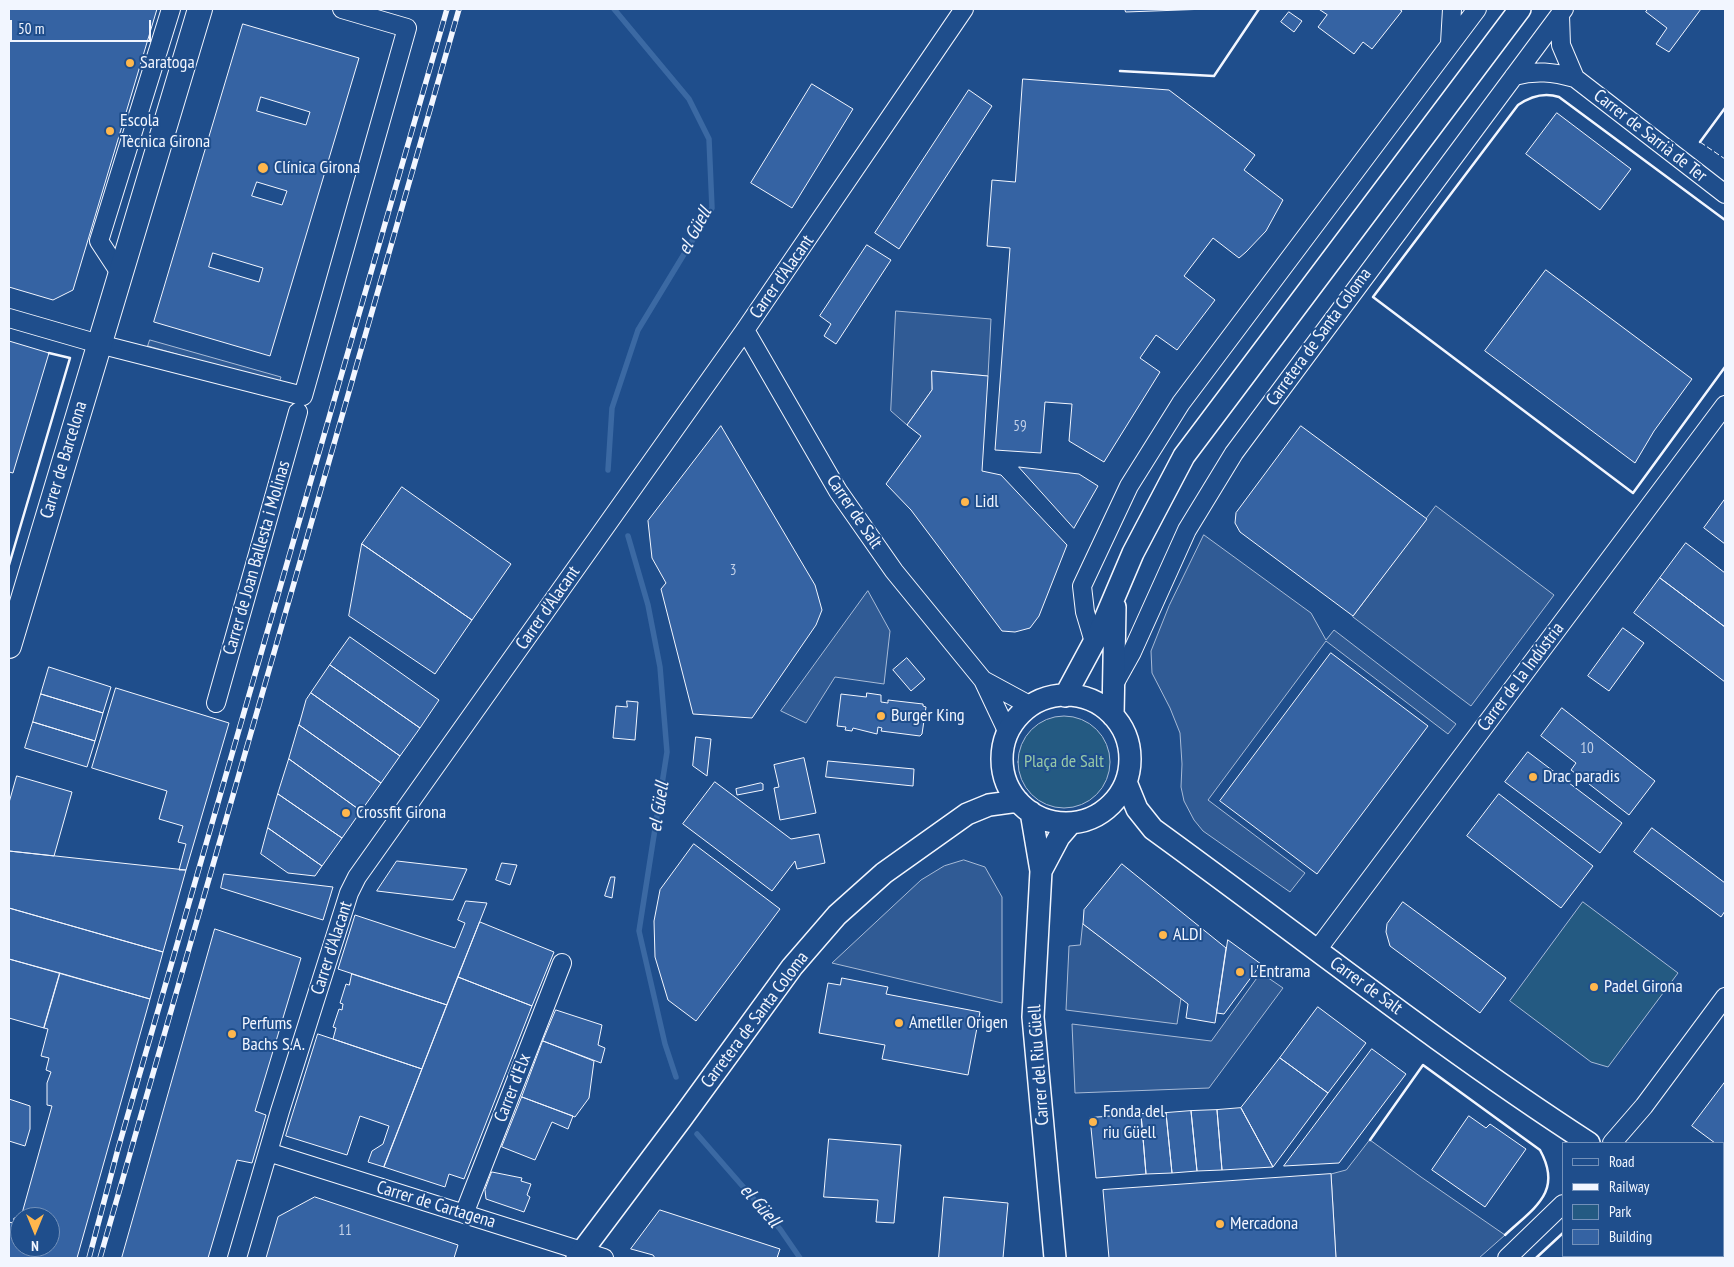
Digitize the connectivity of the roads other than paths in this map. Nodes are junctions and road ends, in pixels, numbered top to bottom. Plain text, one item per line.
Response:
1 (171, 9) edge
2 (200, 9) edge
3 (342, 9) edge
4 (964, 9) edge
5 (1452, 9) edge
6 (1477, 9) edge
7 (1520, 9) edge
8 (1562, 12) edge
9 (1450, 44) junction
10 (1514, 76) junction
11 (1575, 78) junction
12 (1725, 194) edge
13 (120, 273) junction
14 (9, 318) edge
15 (745, 330) junction
16 (99, 344) junction
17 (301, 404) junction
18 (1725, 405) edge
19 (1115, 599) junction
20 (1094, 642) junction
21 (9, 646) edge
22 (983, 680) junction
23 (1112, 688) junction
24 (1065, 696) junction
25 (216, 703) dead end
26 (1031, 706) junction
27 (1113, 716) junction
28 (1008, 733) junction
29 (1004, 774) junction
30 (1126, 782) junction
31 (1024, 807) junction
32 (967, 814) junction
33 (1099, 814) junction
34 (1071, 823) junction
35 (1147, 823) junction
36 (1041, 871) junction
37 (1317, 950) junction
38 (562, 962) dead end
39 (1725, 997) edge
40 (1587, 1142) edge
41 (1613, 1142) edge
42 (268, 1152) junction
43 (1562, 1205) edge
44 (464, 1214) junction
45 (580, 1255) edge
46 (237, 1258) edge
47 (604, 1258) edge
48 (1055, 1258) edge
49 (1507, 1258) edge

1 - 13 street
2 - 13 main road, Carrer de Barcelona
3 - 17 street, Carrer de Joan Ballesta i Molinas
4 - 15 street, Carrer d'Alacant
5 - 9 street
6 - 9 street
7 - 19 street, Carretera de Santa Coloma
8 - 10 street, Carretera de Santa Coloma
8 - 11 street, Carrer de Sarrià de Ter
9 - 20 street
10 - 11 street, Carrer de Sarrià de Ter
10 - 23 street, Carretera de Santa Coloma
11 - 12 street, Carrer de Sarrià de Ter
13 - 16 main road, Carrer de Barcelona
14 - 16 street
15 - 22 street, Carrer de Salt
15 - 42 street, Carrer d'Alacant
16 - 17 street
16 - 21 main road, Carrer de Barcelona
17 - 25 street, Carrer de Joan Ballesta i Molinas
18 - 37 street, Carrer de la Indústria
19 - 20 street, Carretera de Santa Coloma
19 - 23 street, Carretera de Santa Coloma
20 - 24 street, Carretera de Santa Coloma
22 - 26 street, Carrer de Salt
22 - 28 street, Carrer de Salt
23 - 27 street, Carretera de Santa Coloma
24 - 26 street
24 - 27 street
26 - 28 street
27 - 30 street
28 - 29 street
29 - 31 street
29 - 32 street, Carretera de Santa Coloma
30 - 33 street
30 - 35 street, Carrer de Salt
31 - 32 street, Carretera de Santa Coloma
31 - 34 street
31 - 36 street, Carrer del Riu Güell
32 - 45 street, Carretera de Santa Coloma
33 - 34 street
33 - 35 street, Carrer de Salt
34 - 36 street, Carrer del Riu Güell
35 - 37 street, Carrer de Salt
36 - 48 street, Carrer del Riu Güell
37 - 40 street, Carrer de Salt
38 - 44 street, Carrer d'Elx
39 - 41 street
42 - 44 street, Carrer de Cartagena
42 - 46 street, Carrer d'Alacant
43 - 49 street
44 - 45 street, Carrer de Cartagena
45 - 47 street, Carrer de Cartagena

